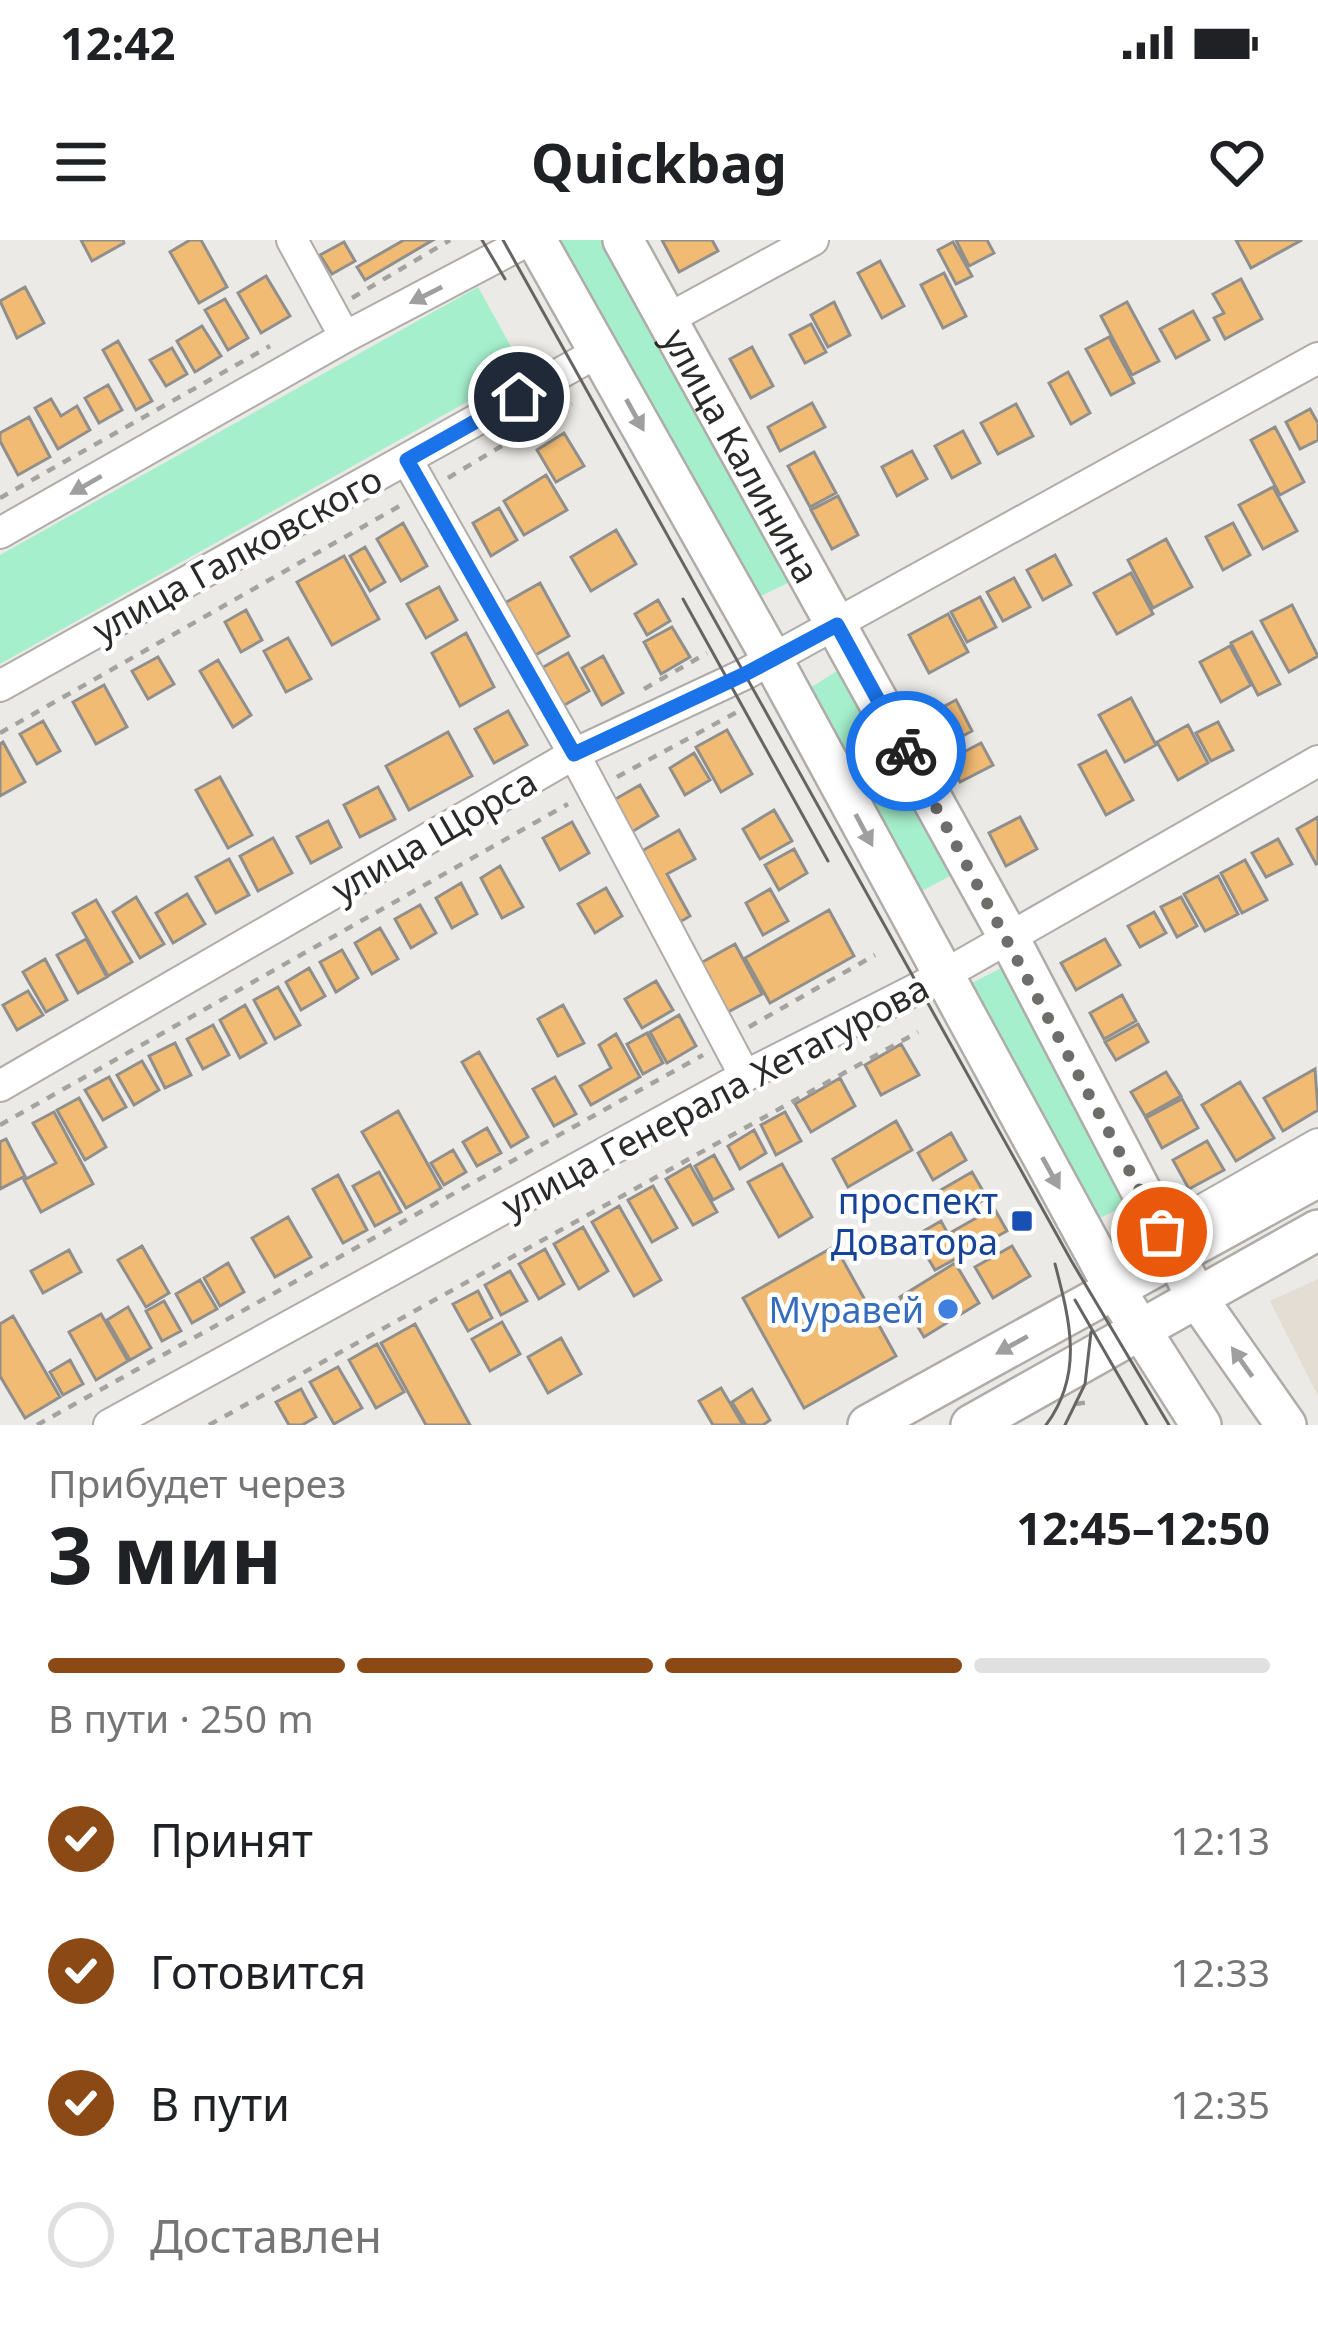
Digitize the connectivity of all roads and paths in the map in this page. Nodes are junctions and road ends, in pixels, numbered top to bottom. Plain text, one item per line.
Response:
1 (292, 240) edge
2 (450, 240) edge
3 (533, 240) edge
4 (623, 240) edge
5 (813, 240) edge
6 (338, 306) dead end
7 (666, 320) junction
8 (345, 337) junction
9 (278, 341) dead end
10 (600, 351) junction
11 (1318, 358) edge
12 (572, 404) dead end
13 (407, 460) junction
14 (449, 477) dead end
15 (0, 498) edge
16 (413, 498) dead end
17 (0, 533) edge
18 (837, 625) junction
19 (772, 659) junction
20 (0, 686) edge
21 (739, 711) dead end
22 (0, 734) edge
23 (574, 754) junction
24 (1318, 761) edge
25 (600, 787) dead end
26 (582, 795) dead end
27 (1009, 938) junction
28 (875, 956) dead end
29 (942, 976) junction
30 (918, 1032) dead end
31 (730, 1037) dead end
32 (711, 1050) dead end
33 (745, 1076) junction
34 (0, 1086) edge
35 (0, 1126) edge
36 (1318, 1144) edge
37 (1318, 1177) edge
38 (1318, 1230) edge
39 (1187, 1249) junction
40 (1114, 1288) junction
41 (1197, 1298) junction
42 (1140, 1330) junction
43 (37, 1425) edge
44 (109, 1425) edge
45 (208, 1425) edge
46 (868, 1425) edge
47 (970, 1425) edge
48 (1201, 1425) edge
49 (1286, 1425) edge

1 - 8 street
2 - 6 path
3 -> 8 street
3 - 10 main road, улица Калинина
4 - 7 main road, улица Калинина
5 - 7 street
7 - 18 main road, улица Калинина
8 -> 17 street
9 - 15 path
10 - 13 street, улица Галковского
10 -> 19 main road, улица Калинина
11 - 18 street, улица Щорса
12 - 14 path
13 - 20 street, улица Галковского
13 - 23 street
16 - 22 path
18 - 19 street, улица Щорса
18 - 27 main road, улица Калинина
19 - 23 street, улица Щорса
19 -> 29 main road, улица Калинина
21 - 25 path
23 - 33 street
23 - 34 street, улица Щорса
24 - 27 street, улица Генерала Хетагурова
26 - 35 path
27 - 29 street, улица Генерала Хетагурова
27 - 39 main road, улица Калинина
28 - 31 path
29 - 33 street, улица Генерала Хетагурова
29 -> 40 main road, улица Калинина
30 - 45 path
32 - 43 path
33 - 44 street, улица Генерала Хетагурова
36 - 39 street
37 - 39 main road
38 - 41 main road
39 - 40 main road
39 - 41 main road, улица Калинина
40 - 42 main road, улица Калинина
40 -> 46 main road
41 - 42 main road
49 -> 41 main road, улица Калинина
42 - 47 main road
42 - 48 main road, улица Калинина

